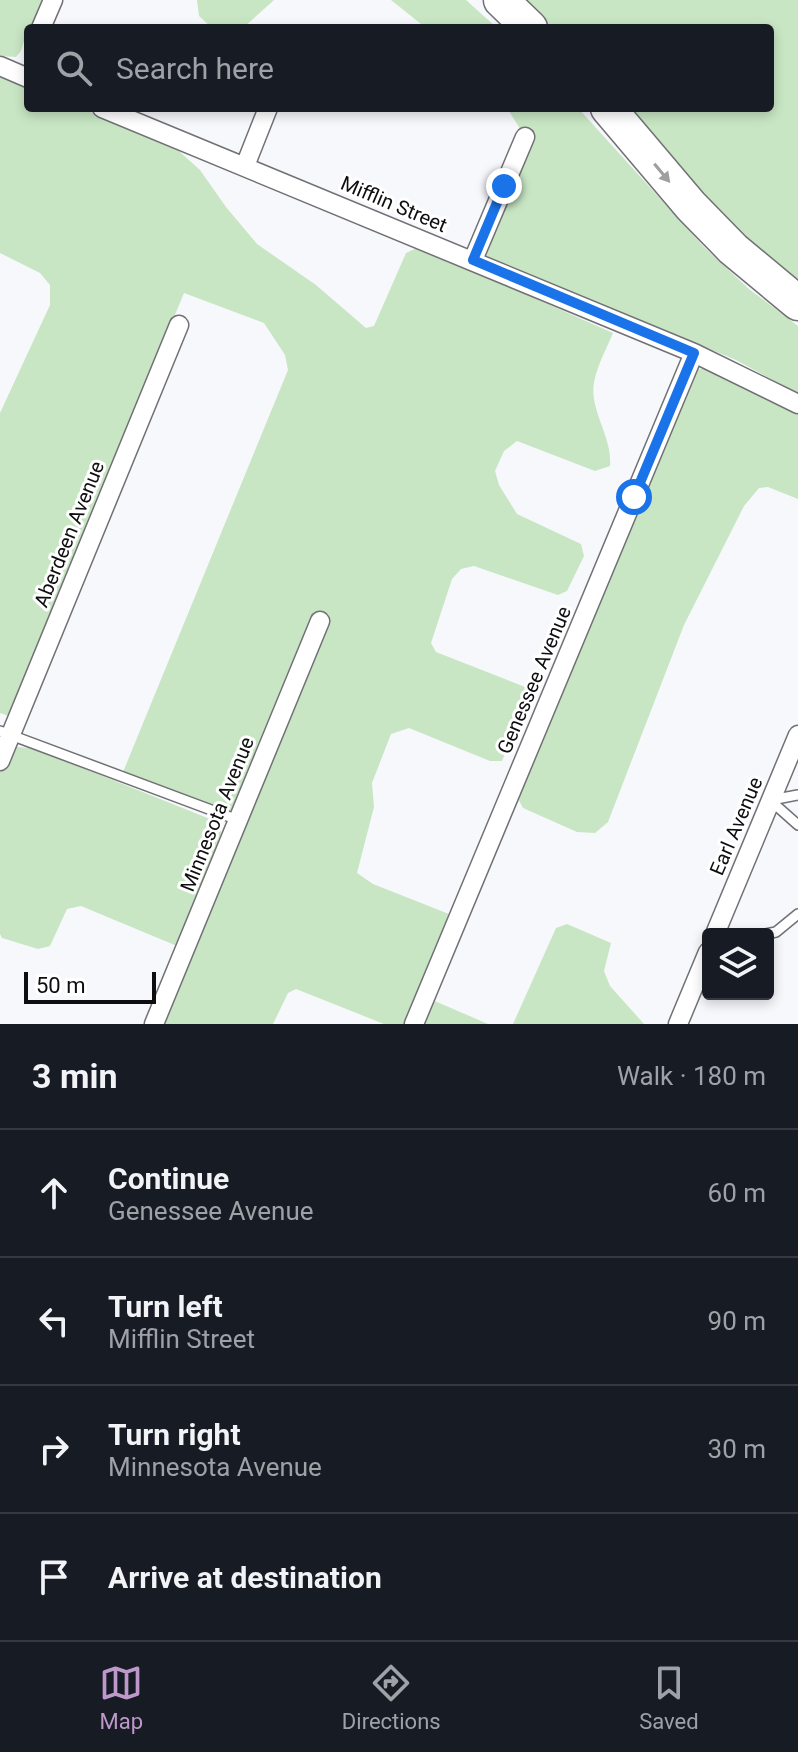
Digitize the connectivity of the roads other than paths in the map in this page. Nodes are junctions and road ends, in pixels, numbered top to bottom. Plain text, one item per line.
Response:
1 (53, 0) edge
2 (501, 0) edge
3 (43, 24) edge
4 (526, 24) edge
5 (0, 66) edge
6 (24, 71) edge
7 (112, 112) edge
8 (266, 112) edge
9 (611, 112) edge
10 (525, 137) dead end
11 (245, 166) junction
12 (473, 260) junction
13 (798, 303) edge
14 (179, 325) dead end
15 (694, 353) junction
16 (798, 404) edge
17 (320, 621) dead end
18 (5, 733) edge
19 (798, 735) edge
20 (0, 761) edge
21 (798, 795) edge
22 (771, 800) junction
23 (238, 820) junction
24 (798, 825) edge
25 (798, 914) edge
26 (721, 928) edge
27 (774, 932) edge
28 (702, 966) edge
29 (154, 1024) edge
30 (414, 1024) edge
31 (678, 1024) edge

1 - 3 street
2 - 4 highway
5 - 6 street
7 - 11 street, Mifflin Street
8 - 11 street
9 -> 13 highway
10 - 12 street
11 - 12 street, Mifflin Street
12 - 15 street, Mifflin Street
14 - 18 street, Aberdeen Avenue
15 - 16 street, Mifflin Street
15 - 30 street, Genessee Avenue
17 - 23 street, Minnesota Avenue
18 - 20 street, Aberdeen Avenue
18 - 23 lane
19 - 22 street, Earl Avenue
21 - 22 lane
22 - 24 lane
22 - 26 street, Earl Avenue
23 - 29 street, Minnesota Avenue
25 - 27 lane
28 - 31 street

